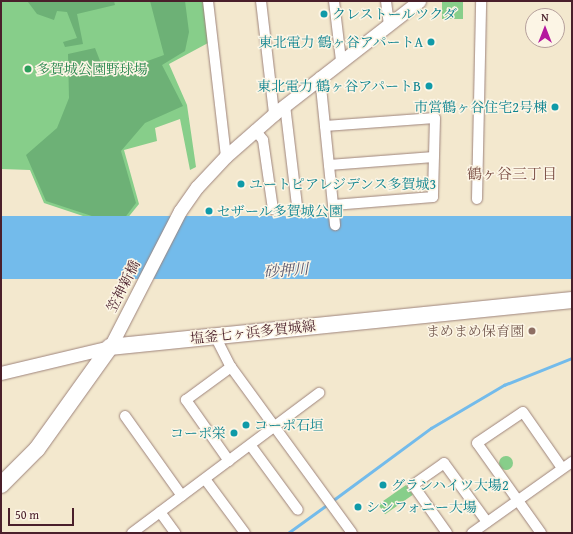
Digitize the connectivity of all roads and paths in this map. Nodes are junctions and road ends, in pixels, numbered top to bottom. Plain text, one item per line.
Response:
1 (208, 1) edge
2 (261, 1) edge
3 (334, 1) edge
4 (386, 1) edge
5 (419, 1) edge
6 (481, 1) edge
7 (389, 25) junction
8 (341, 61) junction
9 (320, 76) junction
10 (285, 105) junction
11 (274, 114) junction
12 (325, 126) junction
13 (255, 130) junction
14 (226, 156) junction
15 (434, 157) junction
16 (329, 165) junction
17 (477, 199) dead end
18 (333, 205) junction
19 (297, 206) dead end
20 (273, 209) dead end
21 (335, 225) dead end
22 (572, 300) edge
23 (214, 336) junction
24 (110, 347) junction
25 (231, 367) junction
26 (1, 373) edge
27 (319, 394) dead end
28 (125, 416) dead end
29 (275, 428) junction
30 (252, 446) junction
31 (229, 461) junction
32 (572, 462) edge
33 (562, 468) junction
34 (205, 479) junction
35 (1, 485) edge
36 (182, 496) junction
37 (517, 500) junction
38 (298, 510) dead end
39 (160, 512) junction
40 (487, 522) junction
41 (135, 532) edge
42 (175, 533) edge
43 (244, 533) edge
44 (352, 533) edge
45 (447, 533) edge
46 (472, 533) edge
47 (541, 533) edge

1 - 14 street
2 - 11 street
3 - 8 street
4 - 7 street
5 - 7 street, 笠神新橋
6 - 17 street
7 - 8 street, 笠神新橋
8 - 9 street, 笠神新橋
9 - 10 street, 笠神新橋
9 - 12 street
10 - 11 street, 笠神新橋
10 - 19 street
11 - 13 street, 笠神新橋
12 - 15 street
12 - 16 street
13 - 14 street, 笠神新橋
13 - 20 street
14 - 24 street, 笠神新橋
15 - 16 street
15 - 18 street
16 - 18 street
18 - 21 street
22 - 23 main road, 塩釜七ヶ浜多賀城線
23 - 24 main road, 塩釜七ヶ浜多賀城線
23 - 25 street
24 - 26 street
24 - 35 main road
25 - 29 street
25 - 31 street
27 - 29 street
28 - 36 street
29 - 30 street
29 - 44 street
30 - 31 street
30 - 38 street
31 - 34 street
32 - 33 street
33 - 37 street
33 - 37 street
34 - 36 street
34 - 43 street
36 - 39 street
37 - 40 street
37 - 47 street
39 - 41 street
39 - 42 street
40 - 45 street
40 - 46 street

